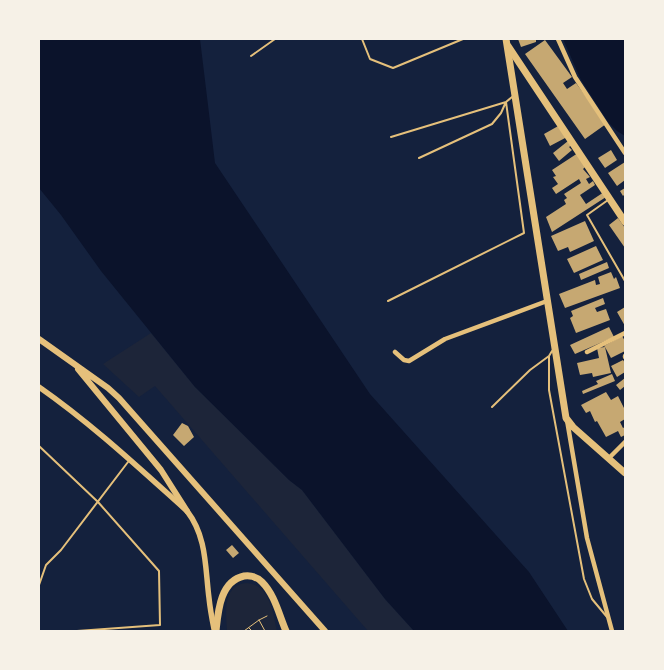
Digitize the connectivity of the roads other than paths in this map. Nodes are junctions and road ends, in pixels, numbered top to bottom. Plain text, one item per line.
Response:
1 (275, 39) edge
2 (362, 39) edge
3 (462, 39) edge
4 (558, 39) edge
5 (507, 43) edge
6 (251, 56) dead end
7 (515, 95) junction
8 (506, 102) junction
9 (391, 137) dead end
10 (625, 153) edge
11 (420, 158) dead end
12 (610, 199) junction
13 (625, 222) edge
14 (625, 281) edge
15 (388, 301) dead end
16 (547, 301) junction
17 (625, 335) edge
18 (39, 339) edge
19 (39, 344) edge
20 (556, 346) junction
21 (58, 352) junction
22 (395, 352) dead end
23 (587, 352) dead end
24 (549, 356) junction
25 (71, 360) junction
26 (39, 387) edge
27 (492, 407) dead end
28 (566, 418) junction
29 (625, 442) edge
30 (39, 446) edge
31 (608, 458) junction
32 (129, 460) junction
33 (625, 473) edge
34 (98, 502) junction
35 (187, 511) junction
36 (39, 585) edge
37 (609, 619) junction
38 (77, 631) edge
39 (215, 631) edge
40 (286, 631) edge
41 (325, 631) edge
42 (612, 631) edge

1 - 6 lane
2 - 3 lane
4 - 10 street
5 - 7 main road
5 - 12 main road
7 - 8 lane
7 - 16 main road
8 - 9 lane
8 - 11 lane
8 - 15 lane
12 - 13 main road
12 - 14 lane
16 - 20 main road
16 - 22 street
17 - 23 street
18 - 21 main road
19 - 21 main road
20 - 24 lane
20 - 28 main road
21 - 25 main road
24 - 27 lane
24 - 37 lane
25 - 35 main road
25 - 41 main road
26 - 32 street
28 - 31 main road
28 - 37 street
29 - 31 street
30 - 34 lane
31 - 33 main road
32 - 34 lane
32 - 35 street
34 - 36 lane
34 - 38 lane
35 - 39 street
37 - 42 street
39 - 40 main road

